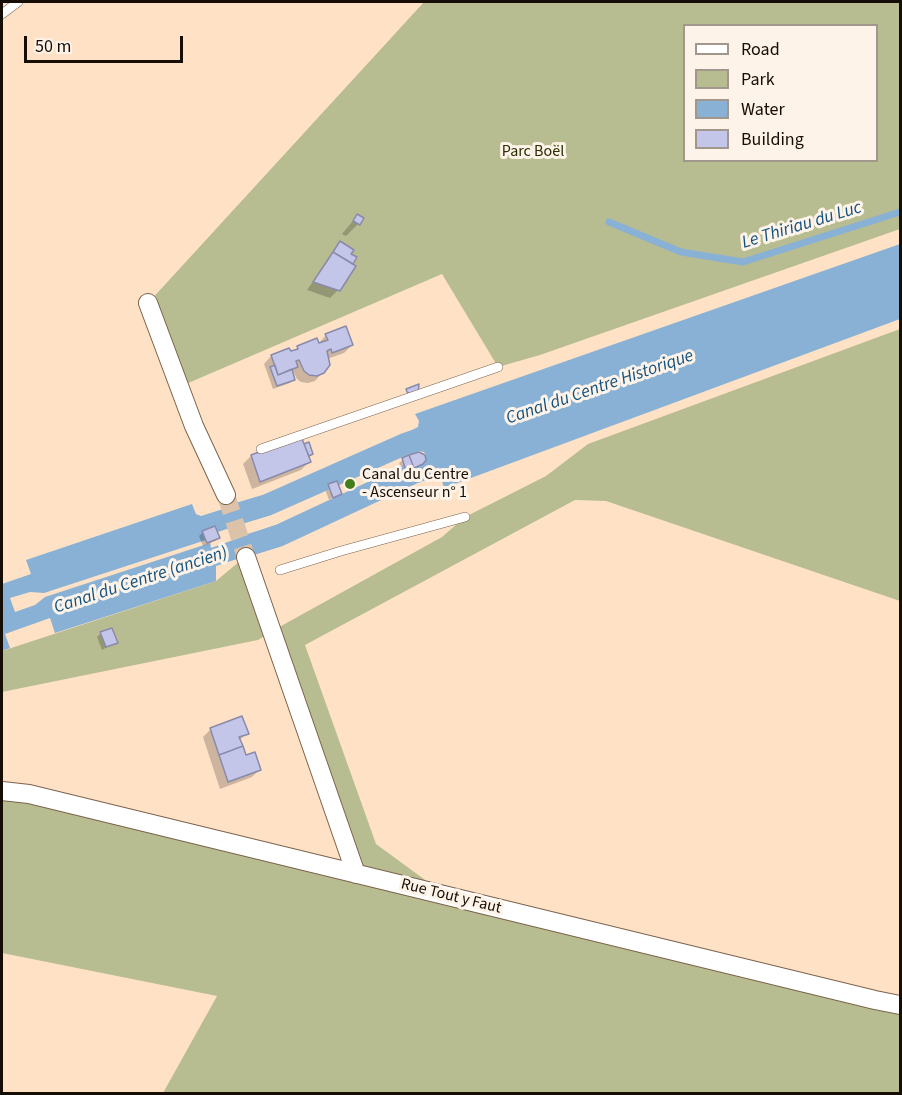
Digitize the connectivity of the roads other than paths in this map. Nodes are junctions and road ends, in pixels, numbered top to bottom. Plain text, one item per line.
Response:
1 (18, 2) edge
2 (2, 14) edge
3 (148, 303) dead end
4 (498, 367) dead end
5 (261, 449) dead end
6 (226, 495) tunnel mouth
7 (465, 517) dead end
8 (246, 557) tunnel mouth
9 (280, 570) dead end
10 (2, 791) edge
11 (356, 874) junction
12 (900, 1005) edge

1 - 2 lane
3 - 6 street
4 - 5 lane
7 - 9 lane
8 - 11 street
10 - 11 street, Rue Tout y Faut
11 - 12 street, Rue Tout y Faut

